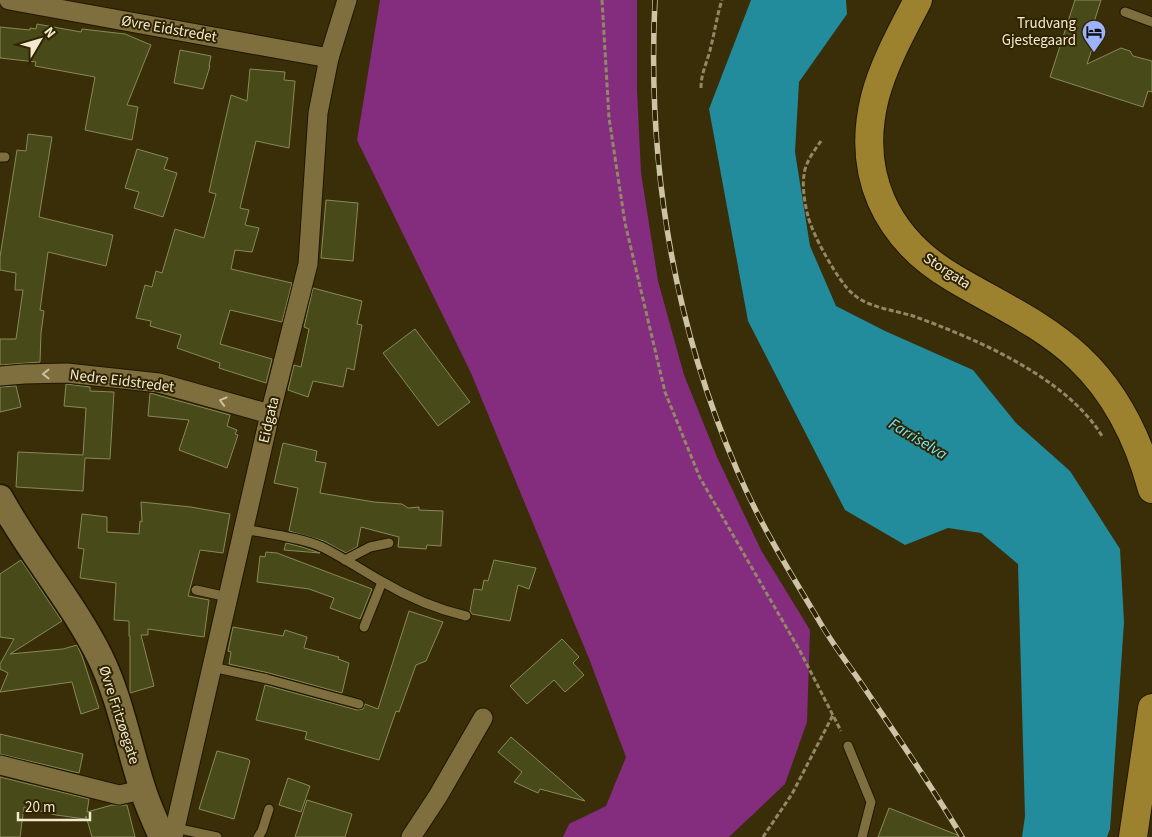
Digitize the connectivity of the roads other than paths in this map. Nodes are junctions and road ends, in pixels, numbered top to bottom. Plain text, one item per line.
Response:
1 (9, 0) edge
2 (347, 0) edge
3 (918, 0) edge
4 (1125, 12) dead end
5 (1152, 22) edge
6 (329, 58) junction
7 (0, 376) edge
8 (270, 414) junction
9 (1150, 472) edge
10 (0, 498) edge
11 (244, 529) junction
12 (388, 543) dead end
13 (346, 560) junction
14 (382, 582) junction
15 (196, 590) dead end
16 (228, 597) junction
17 (466, 616) dead end
18 (364, 627) dead end
19 (212, 667) junction
20 (359, 704) dead end
21 (1152, 708) edge
22 (483, 718) dead end
23 (848, 746) road end
24 (0, 765) edge
25 (142, 790) junction
26 (269, 809) dead end
27 (170, 834) edge
28 (216, 837) edge
29 (258, 837) edge
30 (411, 837) edge
31 (862, 837) edge
32 (1133, 837) edge

1 - 6 street, Øvre Eidstredet
2 - 6 street, Eidgata
3 - 9 main road, Storgata
4 - 5 lane
6 - 8 street, Eidgata
8 -> 7 street, Nedre Eidstredet
8 - 11 street, Eidgata
10 - 25 main road, Øvre Fritzøegate
11 - 13 lane
11 - 16 street, Eidgata
12 - 13 lane
13 - 14 lane
14 - 17 lane
14 - 18 lane
15 - 16 lane
16 - 19 street, Eidgata
19 - 20 lane
19 - 27 street, Eidgata
21 - 32 main road
22 - 30 street
23 - 31 lane
24 - 25 street
25 - 27 main road, Øvre Fritzøegate
26 - 29 lane
27 - 28 lane

